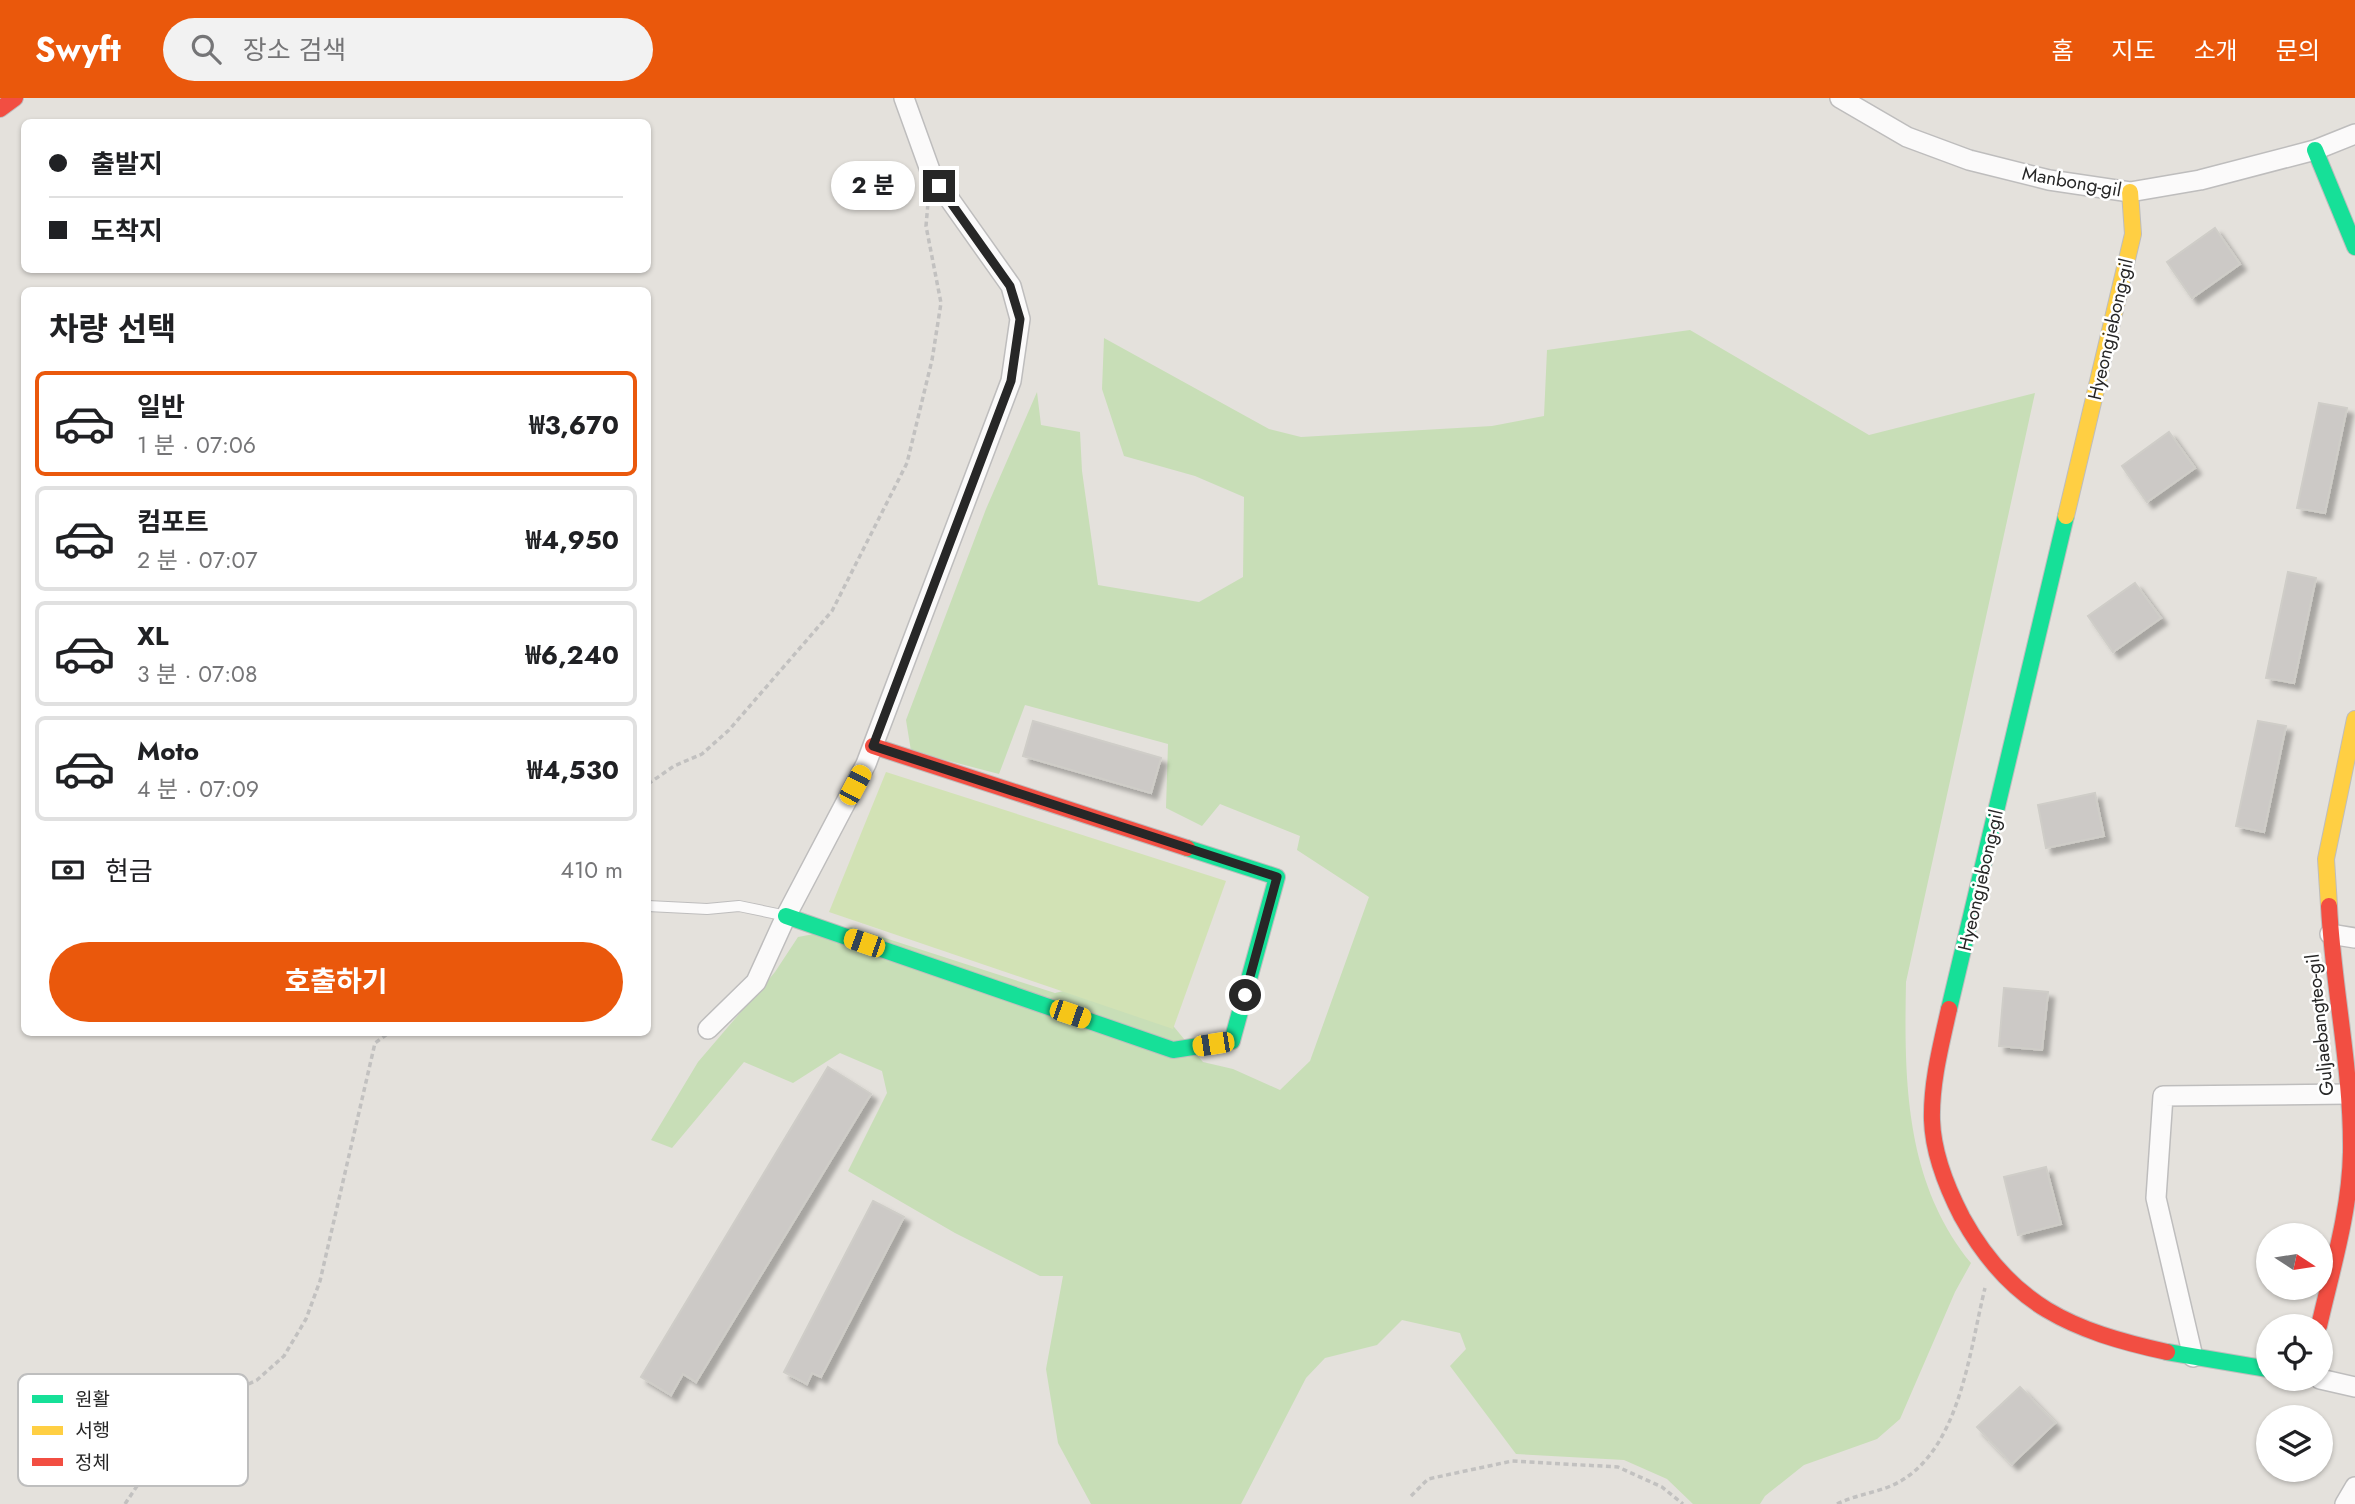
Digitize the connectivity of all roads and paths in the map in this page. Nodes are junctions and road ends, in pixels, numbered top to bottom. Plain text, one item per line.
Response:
1 (15, 98) edge
2 (904, 98) edge
3 (1840, 98) edge
4 (0, 109) edge
5 (2355, 134) edge
6 (2315, 150) junction
7 (931, 173) junction
8 (2130, 192) junction
9 (2355, 247) edge
10 (2355, 719) edge
11 (873, 746) junction
12 (651, 782) edge
13 (651, 906) edge
14 (786, 916) junction
15 (2330, 934) junction
16 (2355, 939) edge
17 (708, 1029) dead end
18 (385, 1036) edge
19 (2349, 1094) junction
20 (1990, 1267) junction
21 (2322, 1314) edge
22 (2193, 1357) junction
23 (2256, 1367) edge
24 (2333, 1382) edge
25 (248, 1384) edge
26 (2355, 1387) edge
27 (137, 1486) edge
28 (2355, 1487) edge
29 (1411, 1496) dead end
30 (125, 1504) edge
31 (1683, 1504) edge
32 (1837, 1504) edge
33 (2345, 1504) edge

1 - 4 street
2 - 7 street
3 - 8 street, Manbong-gil
5 - 6 street, Manbong-gil
6 - 8 street, Manbong-gil
6 - 9 street
7 - 11 street
7 - 12 path
8 - 20 street, Hyeongjebong-gil
10 - 15 street, Guljaebangteo-gil
11 - 14 street
11 - 14 street
13 - 14 lane
14 - 17 street
15 - 16 street
15 - 19 street, Guljaebangteo-gil
18 - 25 path
19 - 21 street, Guljaebangteo-gil
19 - 22 street
20 - 22 street, Hyeongjebong-gil
20 - 32 path
22 - 23 street, Hyeongjebong-gil
24 - 26 street
27 - 30 path
28 - 33 street
29 - 31 path

